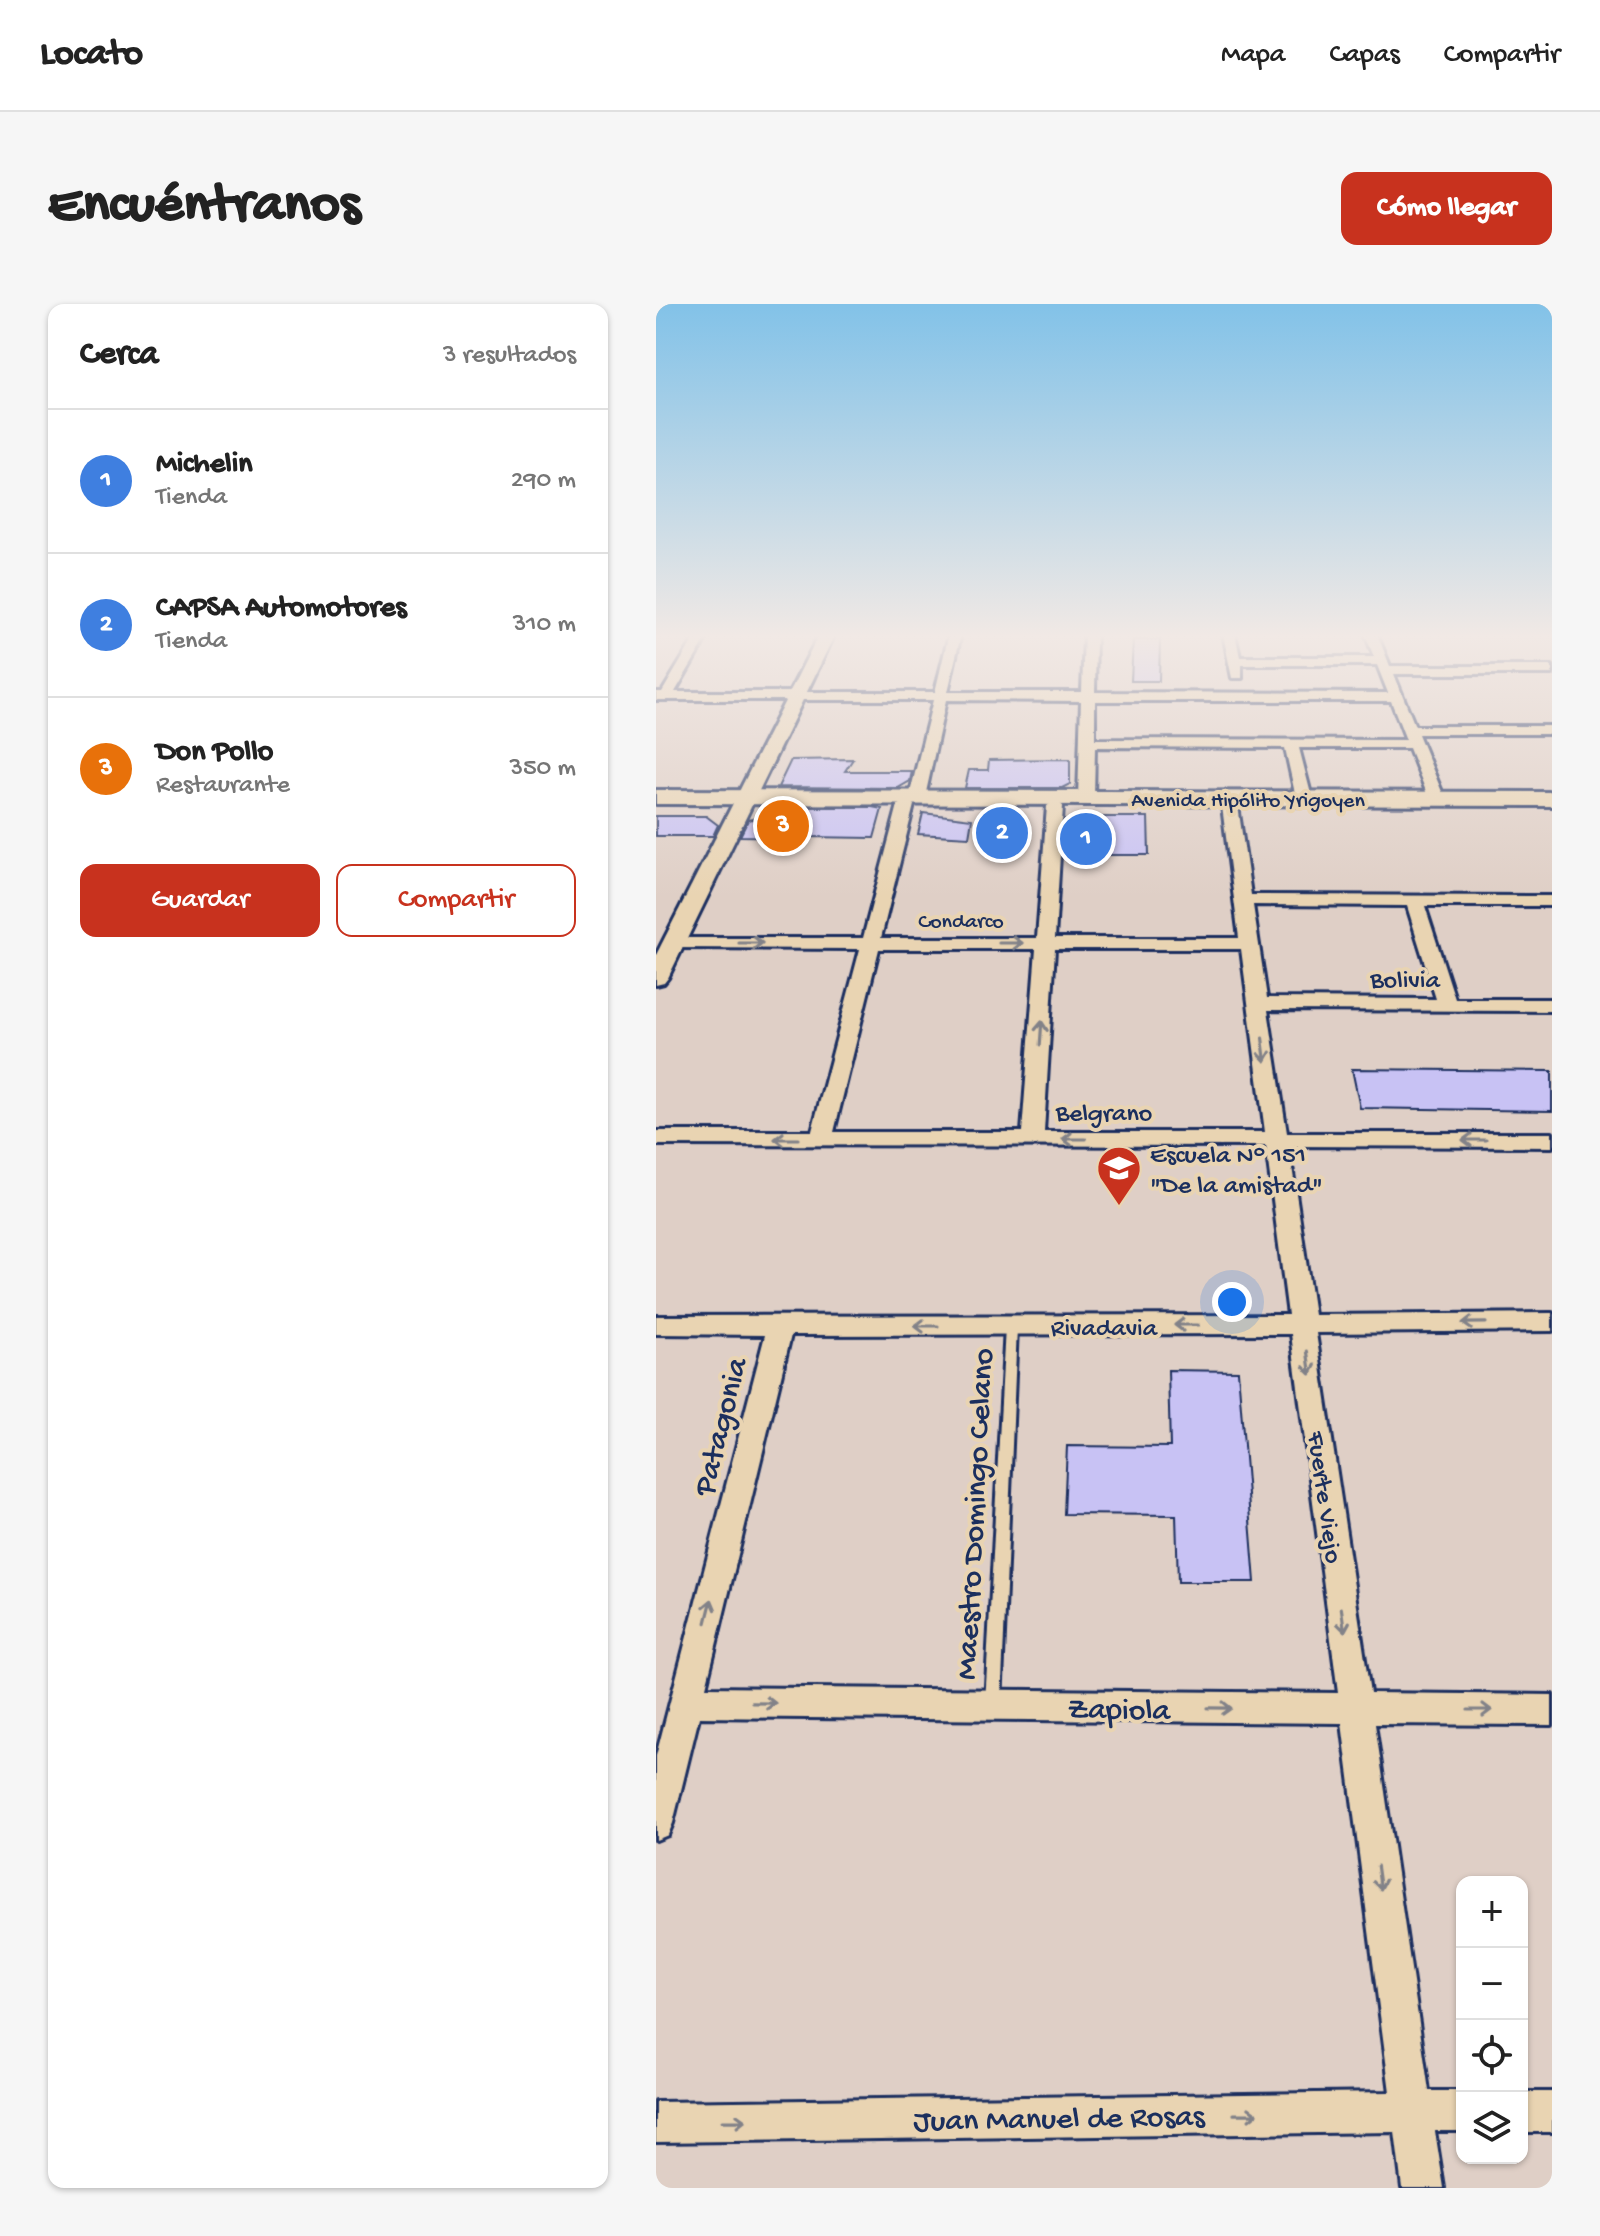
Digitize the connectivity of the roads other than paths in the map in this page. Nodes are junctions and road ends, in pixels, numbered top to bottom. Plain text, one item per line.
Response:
1 (785, 722) edge
2 (935, 722) edge
3 (1088, 722) edge
4 (1405, 722) edge
5 (1552, 730) edge
6 (1410, 737) junction
7 (1088, 743) junction
8 (1291, 744) junction
9 (656, 797) edge
10 (1086, 798) junction
11 (1304, 798) junction
12 (1437, 799) junction
13 (1552, 799) edge
14 (912, 801) junction
15 (744, 802) junction
16 (656, 805) edge
17 (1055, 806) junction
18 (1230, 806) junction
19 (1552, 807) edge
20 (1243, 900) junction
21 (1414, 900) junction
22 (1552, 901) edge
23 (669, 935) edge
24 (872, 942) junction
25 (1047, 943) junction
26 (1249, 944) junction
27 (656, 978) edge
28 (1258, 1004) junction
29 (1447, 1004) junction
30 (1552, 1005) edge
31 (656, 1138) edge
32 (1033, 1138) junction
33 (821, 1139) junction
34 (1274, 1140) junction
35 (1552, 1140) edge
36 (1552, 1322) edge
37 (1304, 1324) junction
38 (656, 1325) edge
39 (780, 1326) junction
40 (1011, 1327) junction
41 (686, 1702) junction
42 (993, 1705) junction
43 (1355, 1710) junction
44 (1552, 1710) edge
45 (656, 1823) edge
46 (1412, 2111) junction
47 (1456, 2111) edge
48 (1528, 2112) edge
49 (1552, 2112) edge
50 (656, 2122) edge
51 (1423, 2188) edge

1 - 15 street
2 - 14 street
3 - 7 street
4 - 6 street
5 - 6 street
6 - 8 street
6 - 12 street
7 - 8 street
7 - 10 street
8 - 11 street
9 - 15 main road, Avenida Hipólito Yrigoyen
10 - 11 main road, Avenida Hipólito Yrigoyen
10 - 14 main road, Avenida Hipólito Yrigoyen
11 - 12 main road, Avenida Hipólito Yrigoyen
12 - 13 main road, Avenida Hipólito Yrigoyen
14 - 15 main road, Avenida Hipólito Yrigoyen
14 - 17 main road, Avenida Hipólito Yrigoyen
14 - 24 street
15 - 16 main road, Avenida Hipólito Yrigoyen
15 - 23 street
17 - 18 main road, Avenida Hipólito Yrigoyen
17 - 25 street
18 - 19 main road, Avenida Hipólito Yrigoyen
18 - 20 street, Fuerte Viejo
20 - 21 street
20 - 26 street, Fuerte Viejo
21 - 22 street
21 - 29 street
23 -> 24 street, Condarco
23 - 27 street
24 -> 25 street, Condarco
24 - 33 street
25 - 26 street, Condarco
32 -> 25 street
26 - 28 street, Fuerte Viejo
28 - 29 street, Bolivia
28 -> 34 street, Fuerte Viejo
29 - 30 street, Bolivia
33 -> 31 street, Belgrano
32 - 33 street, Belgrano
34 -> 32 street, Belgrano
35 -> 34 street, Belgrano
34 - 37 street, Fuerte Viejo
36 -> 37 street, Rivadavia
37 -> 40 street, Rivadavia
37 -> 43 street, Fuerte Viejo
38 - 39 street, Rivadavia
40 -> 39 street, Rivadavia
41 -> 39 street, Patagonia
40 - 42 lane, Maestro Domingo Celano
41 -> 42 street, Zapiola
41 - 45 street, Patagonia
42 -> 43 street, Zapiola
43 -> 44 street, Zapiola
43 -> 46 street, Fuerte Viejo
46 - 47 street, Juan Manuel de Rosas
50 -> 46 street, Juan Manuel de Rosas
46 - 51 street, Fuerte Viejo
48 - 49 street

